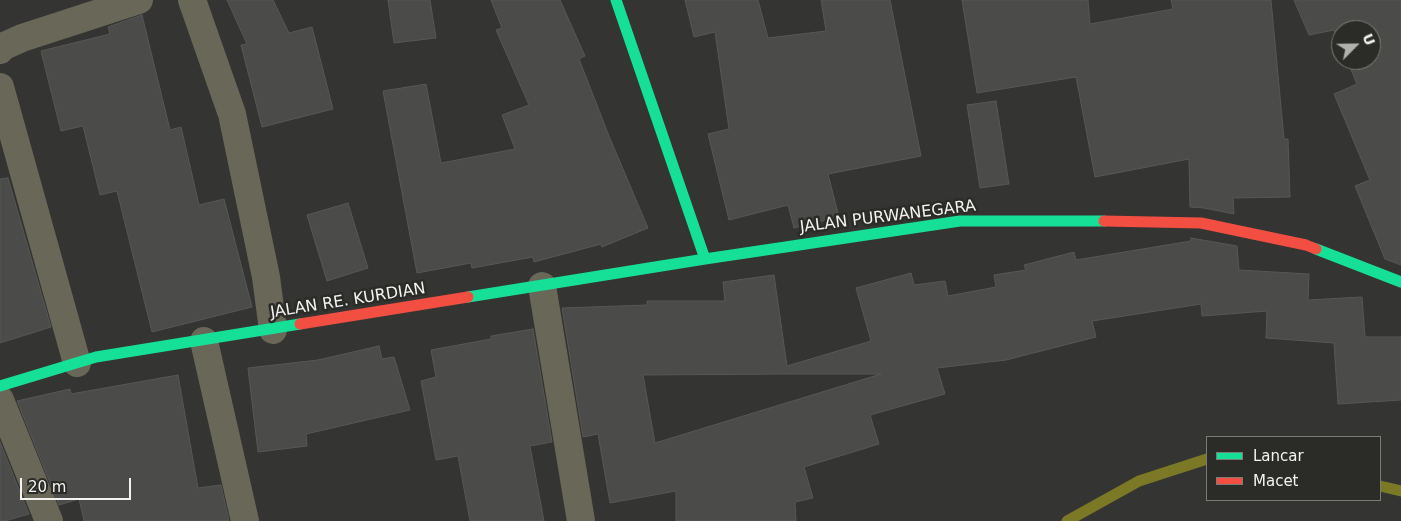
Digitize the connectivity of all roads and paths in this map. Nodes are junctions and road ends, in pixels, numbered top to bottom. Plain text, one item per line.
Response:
1 (140, 0) edge
2 (192, 0) edge
3 (616, 0) edge
4 (0, 50) edge
5 (2, 102) edge
6 (705, 259) junction
7 (1401, 282) edge
8 (542, 286) junction
9 (272, 330) junction
10 (204, 341) junction
11 (77, 363) junction
12 (0, 386) edge
13 (0, 400) edge
14 (49, 521) edge
15 (245, 521) edge
16 (581, 521) edge

1 - 4 street
2 - 9 street
3 - 6 street
5 - 11 street
6 - 7 street, JALAN PURWANEGARA
6 - 8 street, JALAN RE. KURDIAN
8 - 9 street, JALAN RE. KURDIAN
8 - 16 street
9 - 10 street, JALAN RE. KURDIAN
10 - 11 street, JALAN RE. KURDIAN
10 - 15 street
11 - 12 street, JALAN RE. KURDIAN
13 - 14 street

